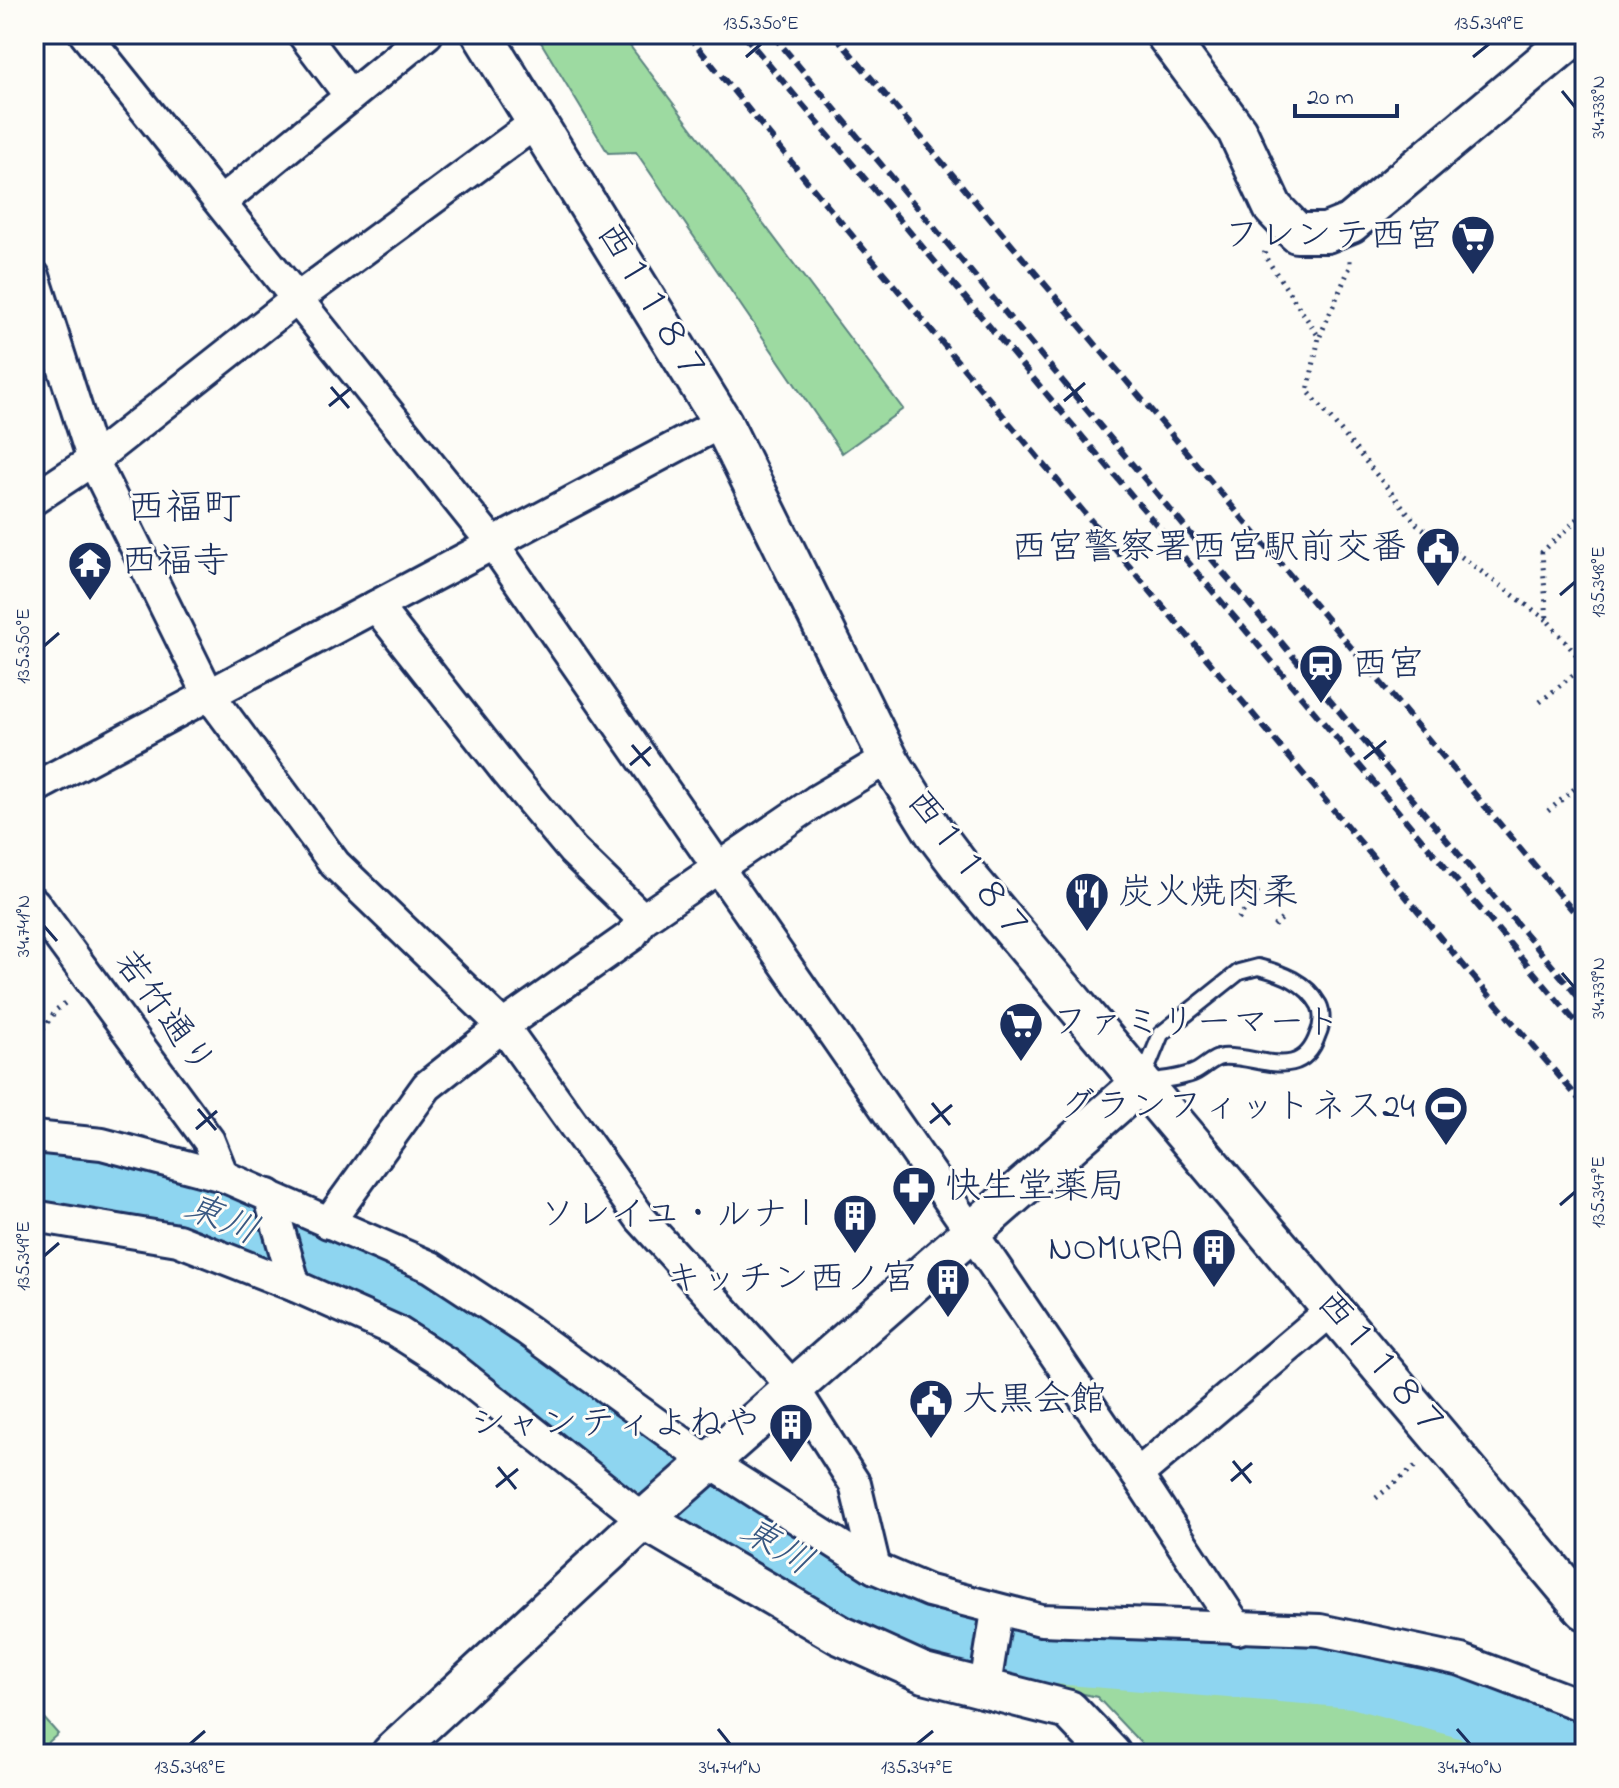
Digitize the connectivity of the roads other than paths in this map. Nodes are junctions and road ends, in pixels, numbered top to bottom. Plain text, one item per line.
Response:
1 (85, 34) edge
2 (303, 34) edge
3 (427, 34) edge
4 (482, 34) edge
5 (1165, 34) edge
6 (1577, 34) edge
7 (350, 96) junction
8 (538, 121) junction
9 (221, 202) junction
10 (34, 276) edge
11 (298, 298) junction
12 (722, 422) junction
13 (93, 460) junction
14 (34, 499) edge
15 (494, 545) junction
16 (376, 606) junction
17 (208, 693) junction
18 (888, 758) junction
19 (34, 788) edge
20 (719, 869) junction
21 (34, 903) edge
22 (643, 919) junction
23 (503, 1026) junction
24 (1141, 1083) junction
25 (34, 1137) edge
26 (223, 1176) junction
27 (271, 1202) junction
28 (34, 1216) edge
29 (328, 1223) junction
30 (972, 1233) junction
31 (292, 1276) junction
32 (1333, 1309) junction
33 (793, 1387) junction
34 (705, 1466) junction
35 (1137, 1475) junction
36 (651, 1514) junction
37 (875, 1568) junction
38 (1585, 1610) edge
39 (997, 1615) junction
40 (1238, 1629) junction
41 (986, 1679) junction
42 (1585, 1704) edge
43 (391, 1754) edge
44 (1111, 1754) edge

1 - 9 street
2 - 7 street
3 - 7 street
4 - 8 street, 西１１８７
5 - 6 street
7 - 9 street
8 - 11 street
8 - 12 street, 西１１８７
9 - 11 street
10 - 13 street
11 - 13 street
11 - 15 street
12 - 15 street
12 - 18 street, 西１１８７
13 - 14 street
13 - 17 street
15 - 16 street
15 - 20 street
16 - 17 street
16 - 22 street
17 - 19 street
17 - 23 street
18 - 20 street
18 - 24 street, 西１１８７
20 - 22 street
20 - 30 street
21 - 26 street, 若竹通り
22 - 23 street
23 - 29 street
23 - 33 street
24 - 24 lane
24 - 30 street
24 - 32 street, 西１１８７
25 - 26 street
26 - 27 street
27 - 29 street
27 - 31 street
28 - 31 street
29 - 34 street
30 - 33 street
30 - 35 street
31 - 36 street
32 - 35 street
32 - 38 street, 西１１８７
33 - 34 street
33 - 37 street
34 - 36 street
34 - 37 street
35 - 40 street
36 - 41 street
36 - 43 street
37 - 39 street
39 - 40 street
39 - 41 street
40 - 42 street
41 - 44 street

